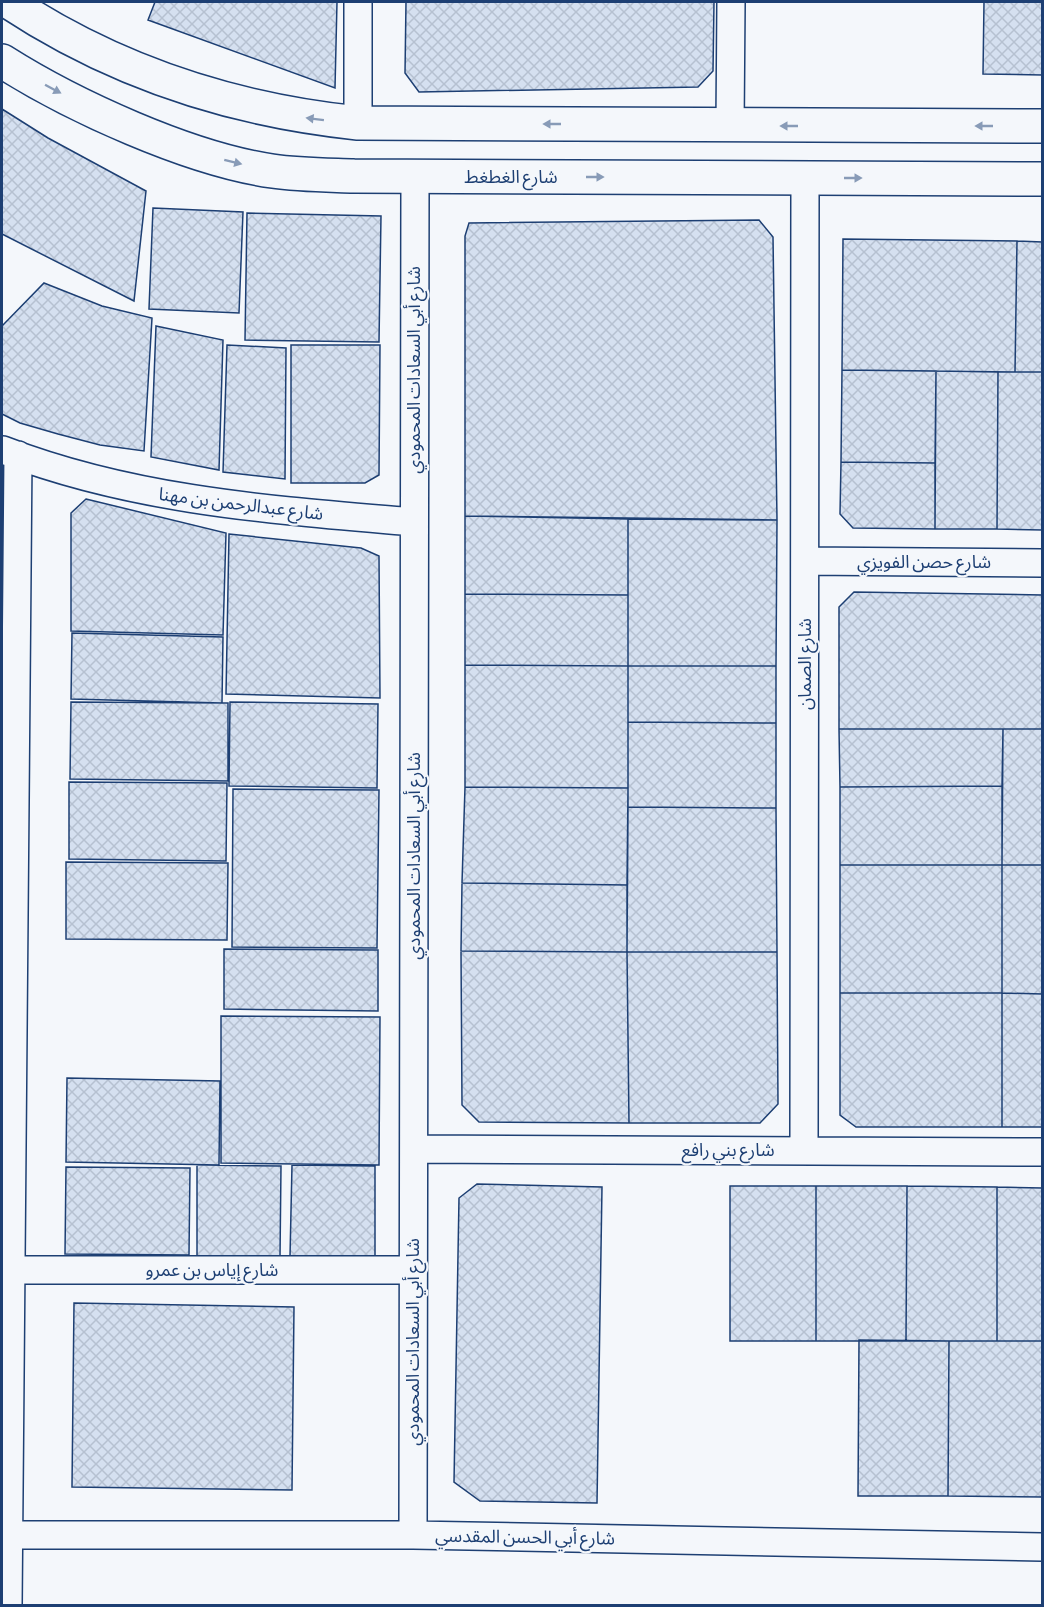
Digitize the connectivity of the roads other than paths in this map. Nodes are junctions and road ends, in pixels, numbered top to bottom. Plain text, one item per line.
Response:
1 (9, 2) edge
2 (358, 2) edge
3 (731, 2) edge
4 (2, 61) edge
5 (358, 123) junction
6 (627, 124) junction
7 (730, 126) junction
8 (1042, 126) edge
9 (415, 176) junction
10 (628, 177) junction
11 (806, 178) junction
12 (1042, 179) edge
13 (10, 452) edge
14 (414, 522) junction
15 (805, 561) junction
16 (1042, 563) edge
17 (414, 1149) junction
18 (804, 1150) junction
19 (1042, 1152) edge
20 (10, 1270) junction
21 (413, 1270) junction
22 (8, 1535) junction
23 (413, 1535) junction
24 (1042, 1547) edge
25 (8, 1605) edge

5 -> 1 street
2 - 5 street
3 - 7 street
4 -> 9 street, شارع الغطغط
6 -> 5 street
6 - 7 street
6 - 10 street
8 -> 7 street
9 -> 10 street, شارع الغطغط
9 - 14 street, شارع أبي السعادات المحمودي
10 - 11 street, شارع الغطغط
11 -> 12 street, شارع الغطغط
11 - 15 street, شارع الصمان
13 - 14 street, شارع عبدالرحمن بن مهنا
13 - 20 street
14 - 17 street, شارع أبي السعادات المحمودي
15 - 16 street, شارع حصن الفويزي
15 - 18 street, شارع الصمان
17 - 18 street, شارع بني رافع
17 - 21 street, شارع أبي السعادات المحمودي
18 - 19 street, شارع بني رافع
20 - 21 street, شارع إياس بن عمرو
20 - 22 street
21 - 23 street, شارع أبي السعادات المحمودي
22 - 23 street, شارع أبي الحسن المقدسي
22 - 25 street
23 - 24 street, شارع أبي الحسن المقدسي

